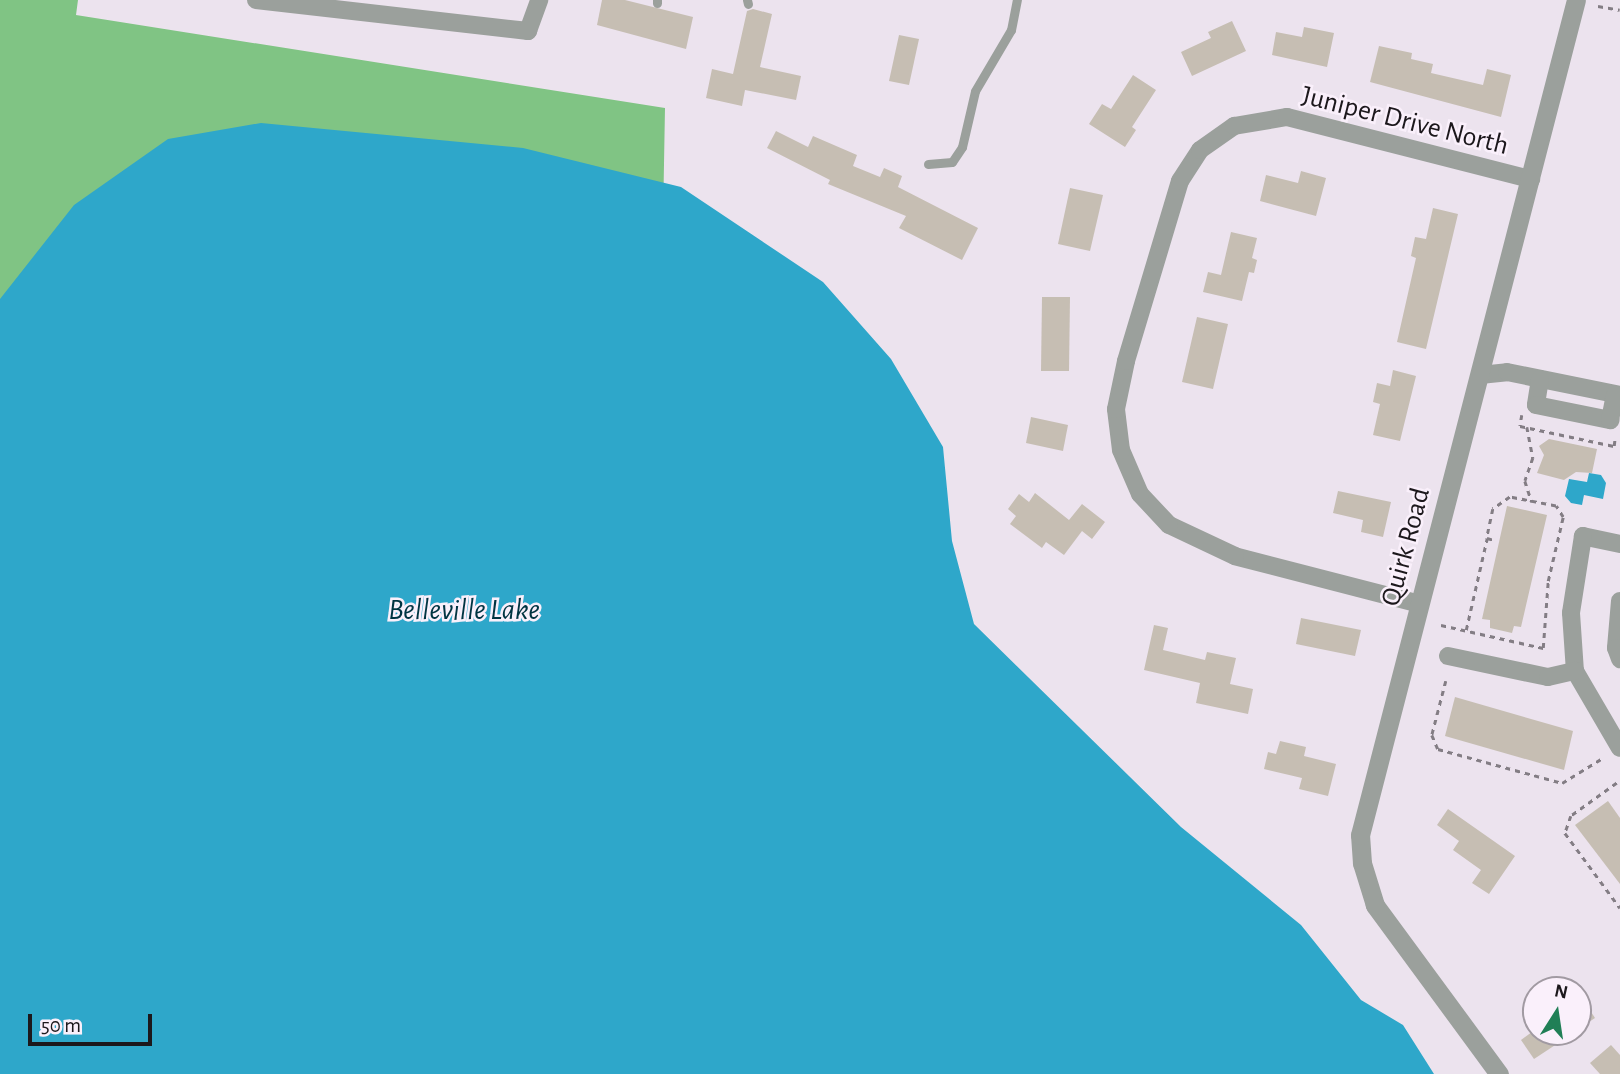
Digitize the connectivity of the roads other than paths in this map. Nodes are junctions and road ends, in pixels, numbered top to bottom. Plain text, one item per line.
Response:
1 (256, 0) edge
2 (538, 0) edge
3 (1017, 0) edge
4 (1576, 0) edge
5 (928, 163) dead end
6 (1531, 179) junction
7 (1480, 374) junction
8 (1549, 381) junction
9 (1617, 395) edge
10 (1620, 544) edge
11 (1620, 601) edge
12 (1420, 604) junction
13 (1448, 656) dead end
14 (1620, 659) edge
15 (1575, 671) junction
16 (1620, 748) edge
17 (1499, 1074) edge

1 - 2 street
3 - 5 lane
4 - 6 street, Quirk Road
6 - 7 street, Quirk Road
6 - 12 street, Juniper Drive North
7 - 8 street
7 - 12 street, Quirk Road
8 - 9 street
8 - 9 street
10 - 15 street
11 - 14 street
12 - 17 street, Quirk Road
13 - 15 street
15 - 16 street

